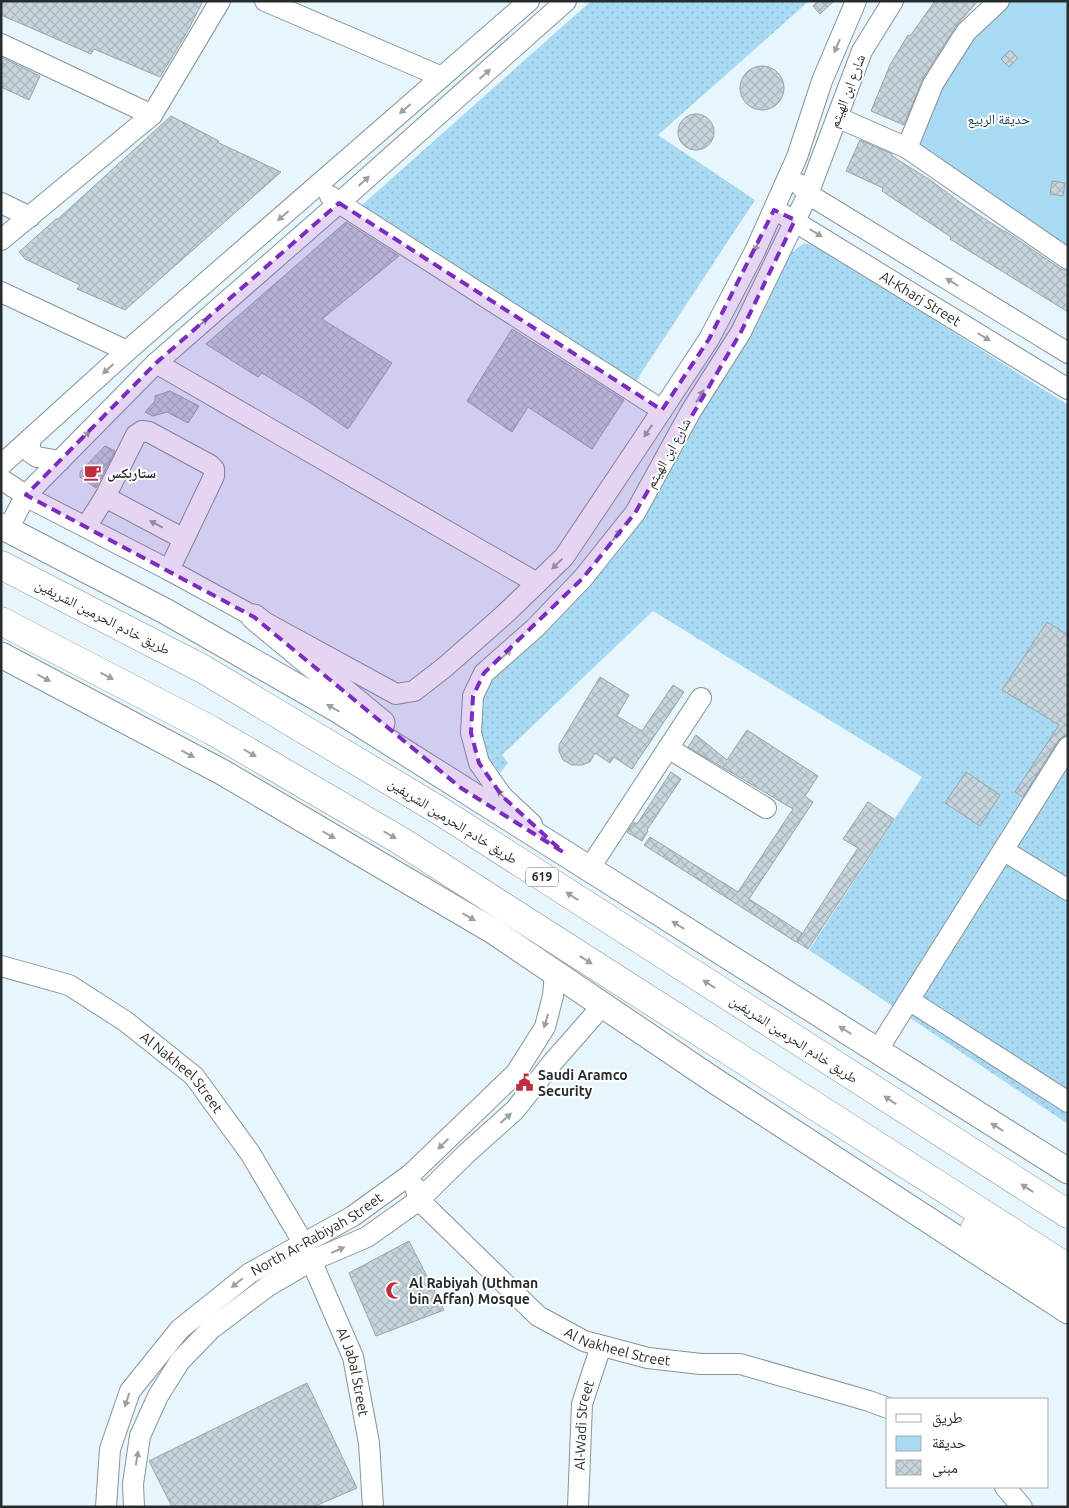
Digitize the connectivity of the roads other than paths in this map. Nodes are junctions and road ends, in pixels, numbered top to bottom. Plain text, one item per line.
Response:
1 (220, 1) edge
2 (266, 1) edge
3 (528, 1) edge
4 (566, 1) edge
5 (856, 1) edge
6 (893, 1) edge
7 (999, 1) edge
8 (1, 44) edge
9 (442, 77) junction
10 (152, 116) junction
11 (837, 117) junction
12 (906, 148) junction
13 (790, 173) junction
14 (317, 186) junction
15 (808, 194) junction
16 (1, 203) edge
17 (339, 204) junction
18 (774, 210) junction
19 (30, 217) junction
20 (795, 220) junction
21 (1, 240) edge
22 (1068, 259) edge
23 (1, 292) edge
24 (128, 351) junction
25 (1068, 353) edge
26 (156, 363) junction
27 (1068, 389) edge
28 (662, 410) junction
29 (30, 440) junction
30 (60, 461) junction
31 (1, 466) edge
32 (1, 479) edge
33 (26, 495) junction
34 (105, 497) junction
35 (4, 527) edge
36 (86, 527) junction
37 (184, 539) junction
38 (1, 565) edge
39 (169, 570) junction
40 (537, 583) junction
41 (254, 617) junction
42 (1, 622) edge
43 (1, 655) edge
44 (701, 698) dead end
45 (1068, 747) edge
46 (668, 748) junction
47 (461, 788) junction
48 (766, 808) dead end
49 (1003, 850) junction
50 (563, 852) junction
51 (589, 869) junction
52 (1068, 890) edge
53 (1, 966) edge
54 (555, 973) junction
55 (909, 1000) junction
56 (603, 1006) junction
57 (877, 1051) junction
58 (760, 1070) junction
59 (1068, 1102) edge
60 (1068, 1171) edge
61 (411, 1174) junction
62 (419, 1200) junction
63 (1068, 1214) edge
64 (307, 1252) junction
65 (1068, 1268) edge
66 (1068, 1296) edge
67 (1068, 1311) edge
68 (601, 1346) junction
69 (886, 1407) edge
70 (1006, 1488) edge
71 (106, 1507) edge
72 (134, 1507) edge
73 (373, 1507) edge
74 (578, 1507) edge
75 (1022, 1507) edge

1 - 10 street
2 - 9 street
3 - 9 street
17 -> 4 street
5 -> 13 street, شارع ابن الهيثم
6 - 11 street, شارع ابن الهيثم
7 - 12 street
8 - 10 street
9 -> 14 street
10 - 19 street
11 - 12 street
11 - 15 street, شارع ابن الهيثم
12 - 22 street
13 - 15 street
13 - 18 street, شارع ابن الهيثم
14 - 17 street
14 -> 24 street
15 - 20 street, شارع ابن الهيثم
25 -> 15 street
16 - 19 street
26 -> 17 street
17 - 28 street
18 - 20 street, Al-Kharj Street
18 -> 28 street, شارع ابن الهيثم
19 - 21 street
20 -> 27 street, Al-Kharj Street
50 -> 20 street, شارع ابن الهيثم
23 - 24 street
24 -> 29 street
30 -> 26 street
26 - 40 street
28 -> 40 street, شارع ابن الهيثم
29 - 30 street
29 - 31 street
30 - 33 street
32 - 33 street
33 - 35 street
33 - 36 street
34 - 36 street
37 -> 34 street
34 - 37 street
47 -> 35 main road
36 - 39 street
37 - 39 street
63 -> 38 highway, طريق خادم الحرمين الشريفين / 619
39 - 41 street
40 - 41 street, شارع ابن الهيثم
41 - 47 main road
42 -> 58 highway
43 -> 54 main road
44 - 46 street
45 - 49 street
46 - 48 street
46 - 51 street
47 - 50 main road
49 - 52 street
49 - 55 street
50 - 51 main road
57 -> 51 main road
53 - 64 street, Al Nakheel Street
54 - 56 main road
54 -> 61 street, North Ar-Rabiyah Street
55 - 57 street
55 - 59 street
62 -> 56 street, North Ar-Rabiyah Street
56 - 67 main road
60 -> 57 main road
58 - 65 highway
58 - 66 highway
61 - 62 street, Al Nakheel Street
61 - 64 street, North Ar-Rabiyah Street
64 -> 62 street, North Ar-Rabiyah Street
62 - 68 street, Al Nakheel Street
64 -> 71 street, North Ar-Rabiyah Street
72 -> 64 street, North Ar-Rabiyah Street
64 - 73 street, Al Jabal Street
68 - 69 street, Al Nakheel Street
68 - 74 street, Al-Wadi Street
70 - 75 street

